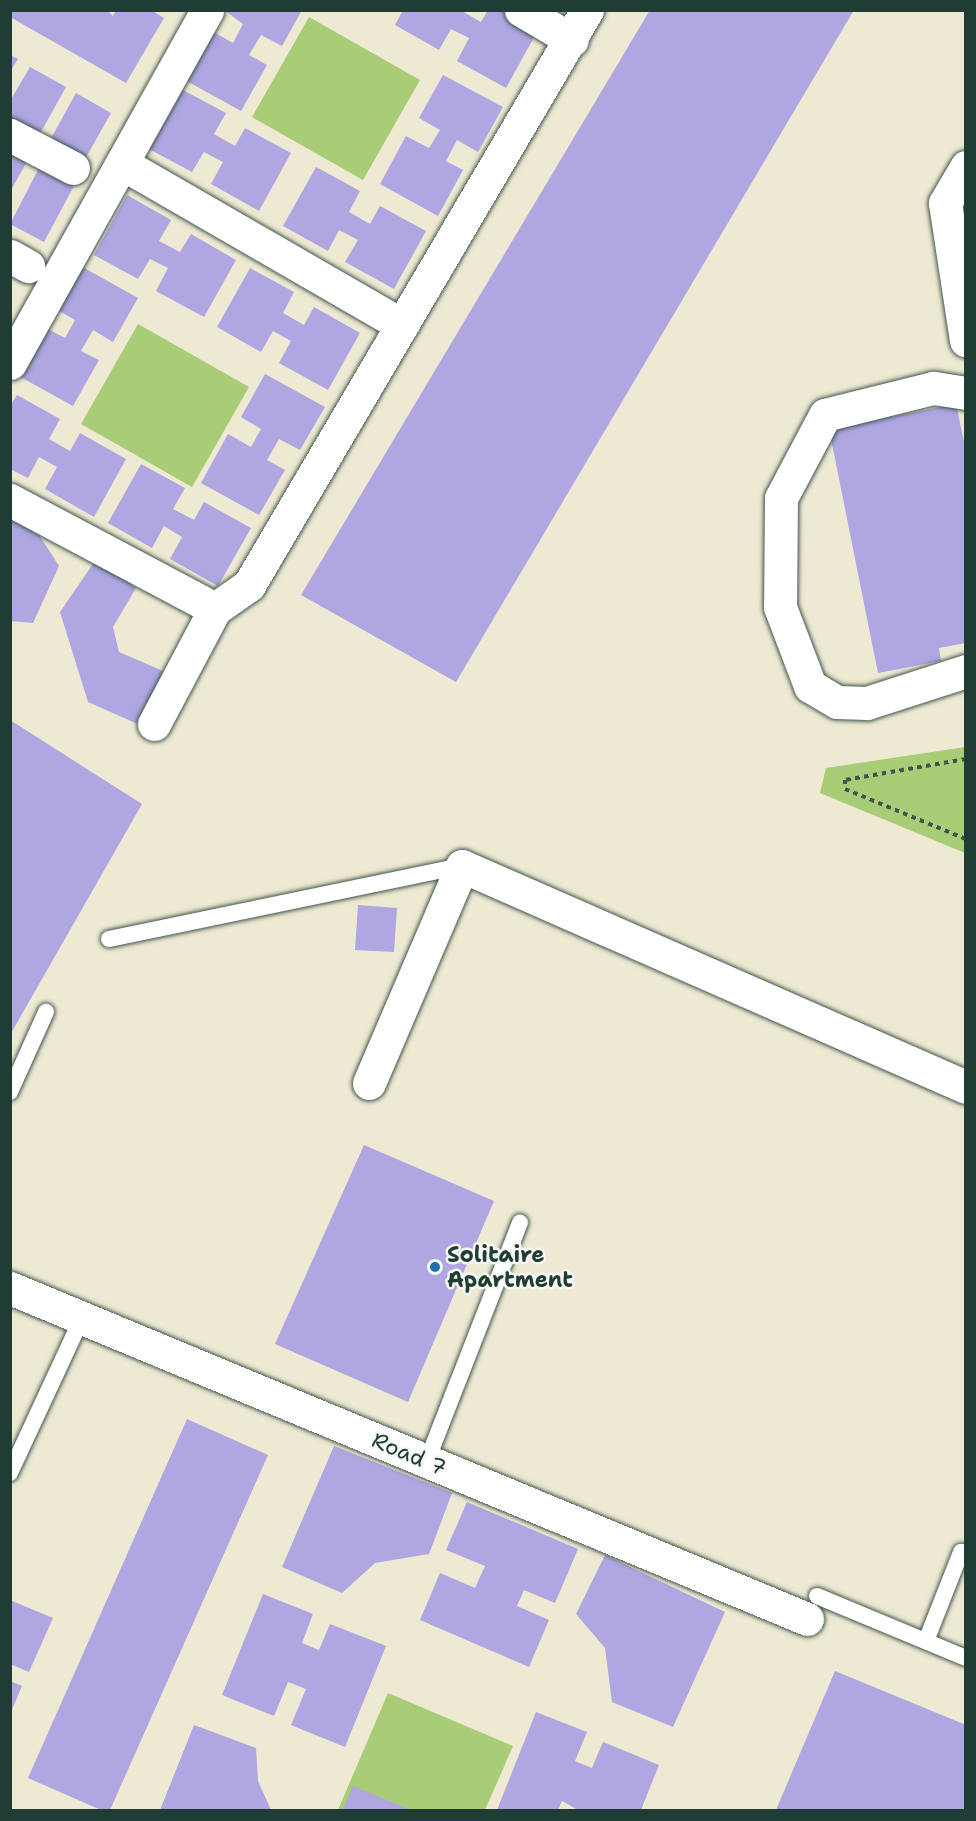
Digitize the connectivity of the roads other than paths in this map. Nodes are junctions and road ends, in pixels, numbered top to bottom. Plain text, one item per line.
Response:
1 (207, 10) edge
2 (521, 10) edge
3 (587, 10) edge
4 (572, 40) junction
5 (10, 135) edge
6 (123, 164) junction
7 (966, 167) edge
8 (73, 168) dead end
9 (402, 325) junction
10 (966, 340) edge
11 (10, 363) edge
12 (966, 393) edge
13 (10, 500) edge
14 (214, 609) junction
15 (966, 671) edge
16 (154, 724) dead end
17 (462, 866) junction
18 (109, 939) dead end
19 (46, 1012) dead end
20 (369, 1083) dead end
21 (966, 1087) edge
22 (10, 1092) edge
23 (520, 1223) dead end
24 (10, 1288) edge
25 (82, 1318) junction
26 (427, 1461) junction
27 (10, 1473) edge
28 (961, 1552) dead end
29 (812, 1608) joint
30 (926, 1641) junction
31 (966, 1658) edge

1 - 6 street
2 - 4 street
3 - 4 street
4 - 9 street
5 - 8 street
6 - 9 street
6 - 11 street
7 - 10 street
9 - 14 street
12 - 15 street
13 - 14 street
14 - 16 street
17 - 18 lane
17 - 20 street
17 - 21 street
19 - 22 lane
23 - 26 lane
24 - 25 street, Road 7
25 - 26 street, Road 7
25 - 27 lane
26 - 29 street, Road 7
28 - 30 lane
29 - 30 lane
30 - 31 lane

